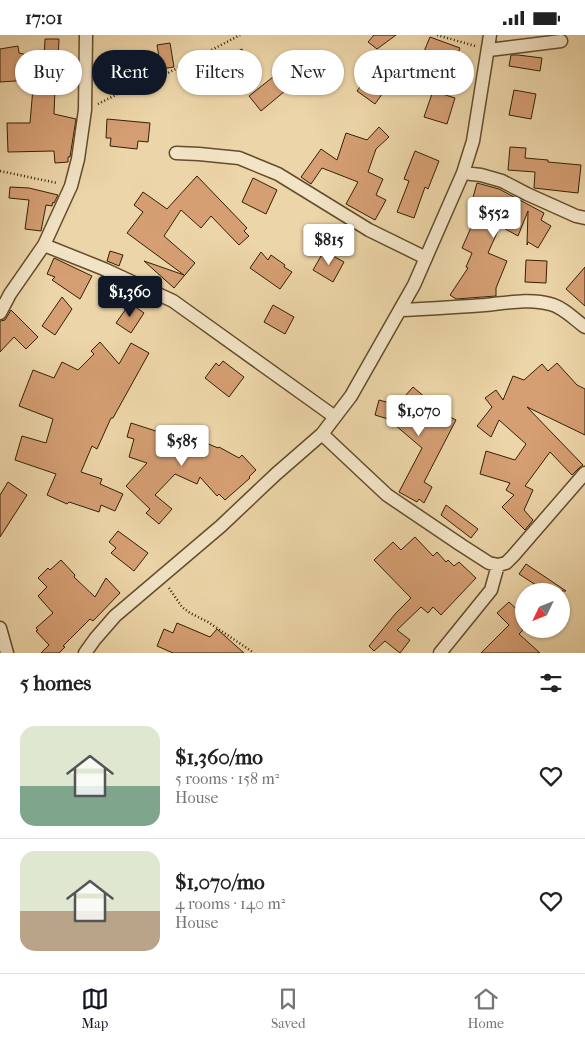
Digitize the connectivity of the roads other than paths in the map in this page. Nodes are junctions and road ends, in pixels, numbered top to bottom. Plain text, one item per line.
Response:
1 (86, 35) edge
2 (490, 35) edge
3 (561, 41) dead end
4 (488, 50) junction
5 (176, 153) dead end
6 (463, 173) junction
7 (585, 218) edge
8 (44, 245) junction
9 (426, 258) junction
10 (401, 310) junction
11 (0, 313) edge
12 (585, 327) edge
13 (335, 417) junction
14 (322, 433) junction
15 (585, 473) edge
16 (498, 565) junction
17 (0, 628) edge
18 (7, 653) edge
19 (85, 653) edge
20 (440, 653) edge

1 - 8 street
2 - 4 street
3 - 4 street
4 - 6 street
5 - 9 street
6 - 7 street
6 - 9 street
8 - 11 street
8 - 13 street
9 - 10 street
10 - 12 street
10 - 13 street
13 - 14 street
14 - 16 street
14 - 19 street
15 - 16 street
16 - 20 street
17 - 18 street

